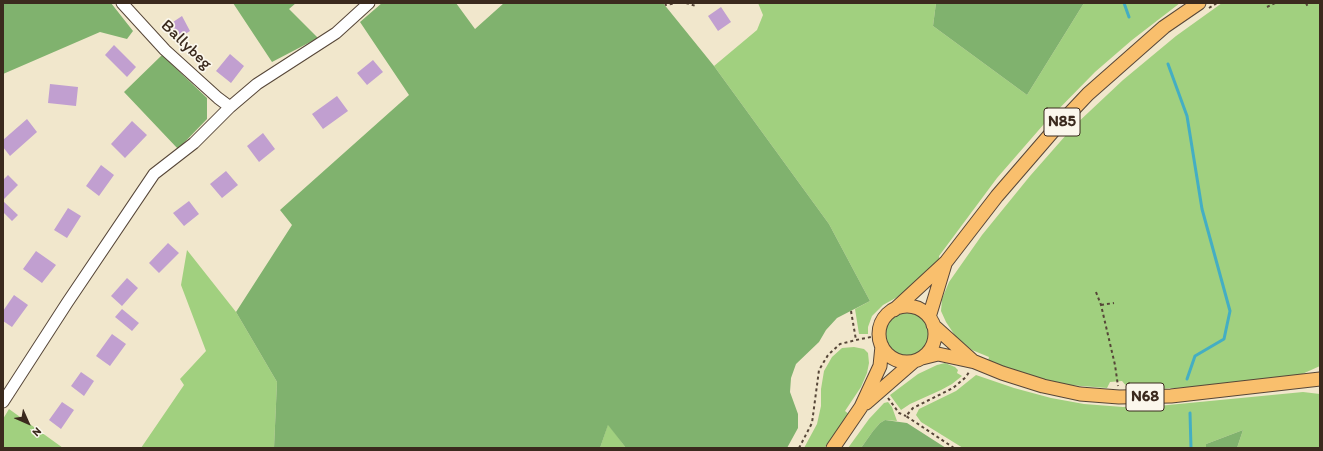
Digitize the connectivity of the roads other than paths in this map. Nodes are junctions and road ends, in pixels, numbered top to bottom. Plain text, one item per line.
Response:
1 (122, 3) edge
2 (369, 3) edge
3 (1202, 7) edge
4 (230, 107) junction
5 (946, 262) junction
6 (894, 310) junction
7 (931, 321) junction
8 (881, 340) junction
9 (918, 360) junction
10 (974, 362) junction
11 (1320, 379) edge
12 (3, 402) edge
13 (861, 407) junction
14 (833, 448) edge

1 - 4 street, Ballybeg
2 - 4 street
3 - 5 main road, N85
4 - 12 street
5 - 6 main road, N85
5 - 7 main road, N85
6 - 7 main road
6 - 8 main road, N85
7 - 9 main road, N85
7 - 10 main road, N68
8 - 9 main road
8 - 13 main road, N85
9 - 10 main road, N68
9 - 13 main road, N85
10 - 11 main road, N68
13 - 14 main road, N85

